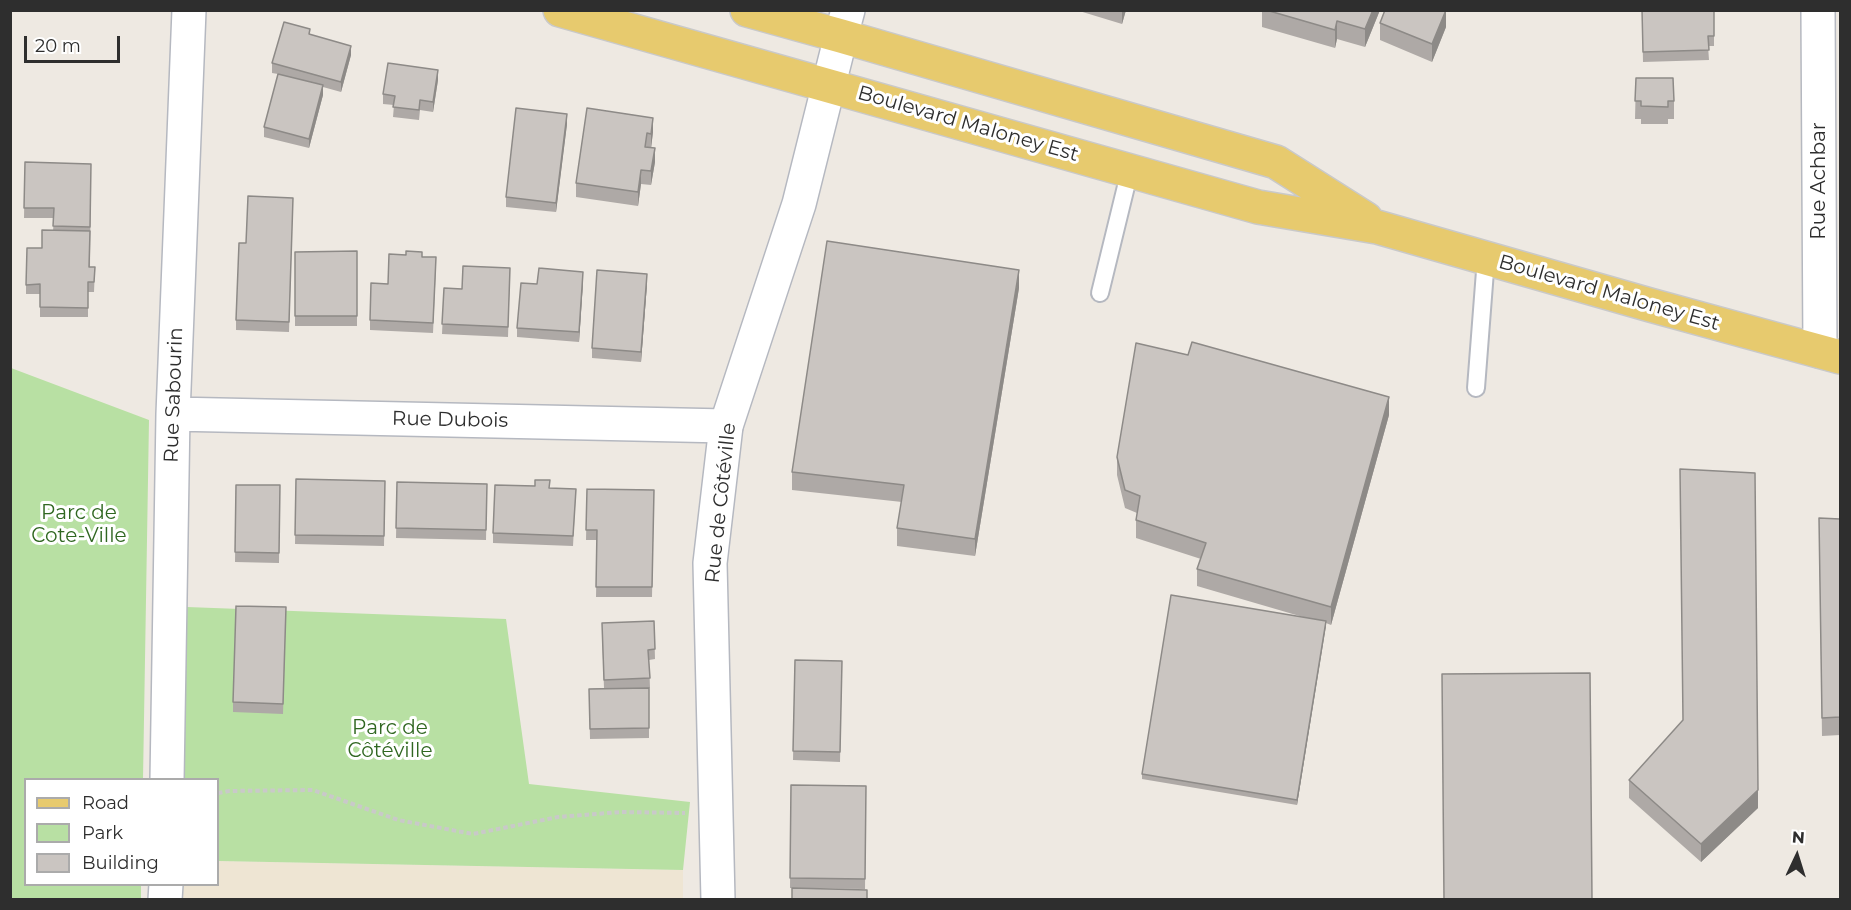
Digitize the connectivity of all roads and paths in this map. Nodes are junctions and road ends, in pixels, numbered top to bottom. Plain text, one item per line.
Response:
1 (189, 10) edge
2 (560, 10) edge
3 (747, 10) edge
4 (1818, 10) edge
5 (845, 23) edge
6 (828, 84) junction
7 (1130, 170) junction
8 (1377, 227) junction
9 (1486, 258) junction
10 (1100, 293) dead end
11 (1830, 354) edge
12 (1476, 388) dead end
13 (173, 414) junction
14 (726, 426) junction
15 (167, 778) edge
16 (219, 793) edge
17 (716, 813) junction
18 (718, 900) edge

1 - 13 street, Rue Sabourin
2 - 6 main road, Boulevard Maloney Est
3 - 5 main road, Boulevard Maloney Est
4 - 11 street, Rue Achbar
5 - 6 street, Rue de Côtéville
5 - 8 main road, Boulevard Maloney Est
6 - 7 main road, Boulevard Maloney Est
6 - 14 street, Rue de Côtéville
7 - 8 main road, Boulevard Maloney Est
7 - 10 lane
8 - 9 main road, Boulevard Maloney Est
9 - 11 main road, Boulevard Maloney Est
9 - 12 lane
13 - 14 street, Rue Dubois
13 - 15 street, Rue Sabourin
14 - 17 street, Rue de Côtéville
16 - 17 path
17 - 18 street, Rue de Côtéville

